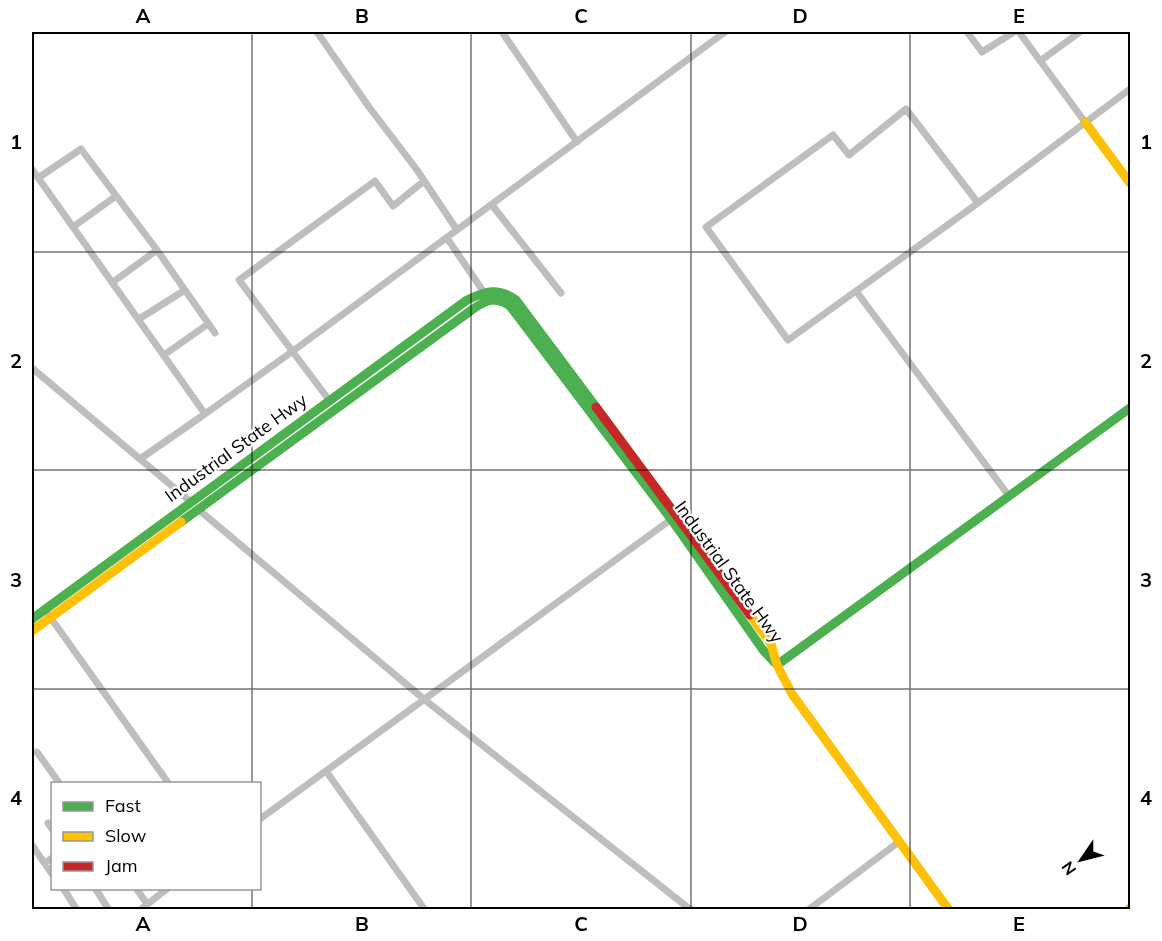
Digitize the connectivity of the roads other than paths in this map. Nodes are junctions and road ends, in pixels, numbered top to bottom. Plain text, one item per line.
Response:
1 (317, 32) edge
2 (502, 32) edge
3 (725, 32) edge
4 (967, 32) edge
5 (1014, 32) edge
6 (1019, 32) edge
7 (1080, 32) edge
8 (1040, 61) junction
9 (1131, 89) edge
10 (1085, 122) junction
11 (577, 142) junction
12 (32, 169) edge
13 (38, 178) junction
14 (424, 181) junction
15 (1131, 183) edge
16 (116, 196) junction
17 (978, 203) junction
18 (492, 205) junction
19 (73, 226) junction
20 (457, 230) junction
21 (447, 238) junction
22 (157, 250) junction
23 (113, 282) junction
24 (185, 290) junction
25 (483, 291) junction
26 (856, 291) junction
27 (561, 293) dead end
28 (139, 319) junction
29 (208, 324) junction
30 (214, 333) dead end
31 (293, 351) junction
32 (164, 355) junction
33 (32, 368) edge
34 (329, 400) junction
35 (1131, 408) edge
36 (205, 414) junction
37 (140, 459) junction
38 (232, 471) junction
39 (239, 480) junction
40 (1009, 496) junction
41 (191, 502) junction
42 (199, 510) junction
43 (674, 517) junction
44 (148, 533) junction
45 (155, 542) junction
46 (47, 614) junction
47 (32, 619) edge
48 (32, 631) edge
49 (777, 665) junction
50 (424, 699) junction
51 (37, 752) dead end
52 (326, 771) junction
53 (59, 782) edge
54 (168, 782) edge
55 (261, 818) edge
56 (900, 841) junction
57 (32, 845) edge
58 (51, 859) edge
59 (45, 863) junction
60 (51, 872) edge
61 (64, 890) edge
62 (96, 890) edge
63 (137, 890) edge
64 (165, 890) edge
65 (147, 904) junction
66 (77, 909) edge
67 (110, 909) edge
68 (141, 909) edge
69 (425, 909) edge
70 (691, 909) edge
71 (808, 909) edge
72 (949, 909) edge

1 - 14 street
2 - 11 street
3 - 11 street
4 - 5 street
6 - 8 street
7 - 8 street
8 - 10 street
9 - 10 street
10 - 15 main road
10 - 17 street
11 - 18 street
12 - 13 street
13 - 16 street
13 - 19 street
14 - 20 street
14 - 31 street
16 - 19 street
16 - 22 street
17 - 26 street
17 - 26 street
18 - 20 street
18 - 27 street
19 - 23 street
20 - 21 street
21 - 25 street
21 - 31 street
22 - 23 street
22 - 24 street
23 - 28 street
24 - 28 street
24 - 29 street
25 - 34 main road, Industrial State Hwy
25 - 43 main road, Industrial State Hwy
26 - 40 street
28 - 32 street
29 - 30 street
29 - 32 street
31 - 34 street
31 - 36 street
32 - 36 street
33 - 37 street
34 - 38 main road, Industrial State Hwy
35 - 40 main road
36 - 37 street
37 - 41 street
38 - 39 main road
38 - 41 main road, Industrial State Hwy
39 - 42 main road, Industrial State Hwy
39 - 43 main road, Industrial State Hwy
40 - 49 main road
41 - 44 main road, Industrial State Hwy
42 - 45 main road, Industrial State Hwy
42 - 50 street
43 - 49 main road, Industrial State Hwy
43 - 50 street
44 - 45 main road
44 - 46 main road, Industrial State Hwy
45 - 46 main road, Industrial State Hwy
46 - 47 main road, Industrial State Hwy
46 - 48 main road, Industrial State Hwy
46 - 54 street
49 - 56 main road, Industrial State Hwy
50 - 52 street
50 - 70 street
51 - 53 street
52 - 55 street
52 - 69 street
56 - 71 street
56 - 72 main road, Industrial State Hwy
57 - 59 street
58 - 59 street
59 - 60 street
61 - 66 street
62 - 67 street
63 - 65 street
64 - 65 street
65 - 68 street

